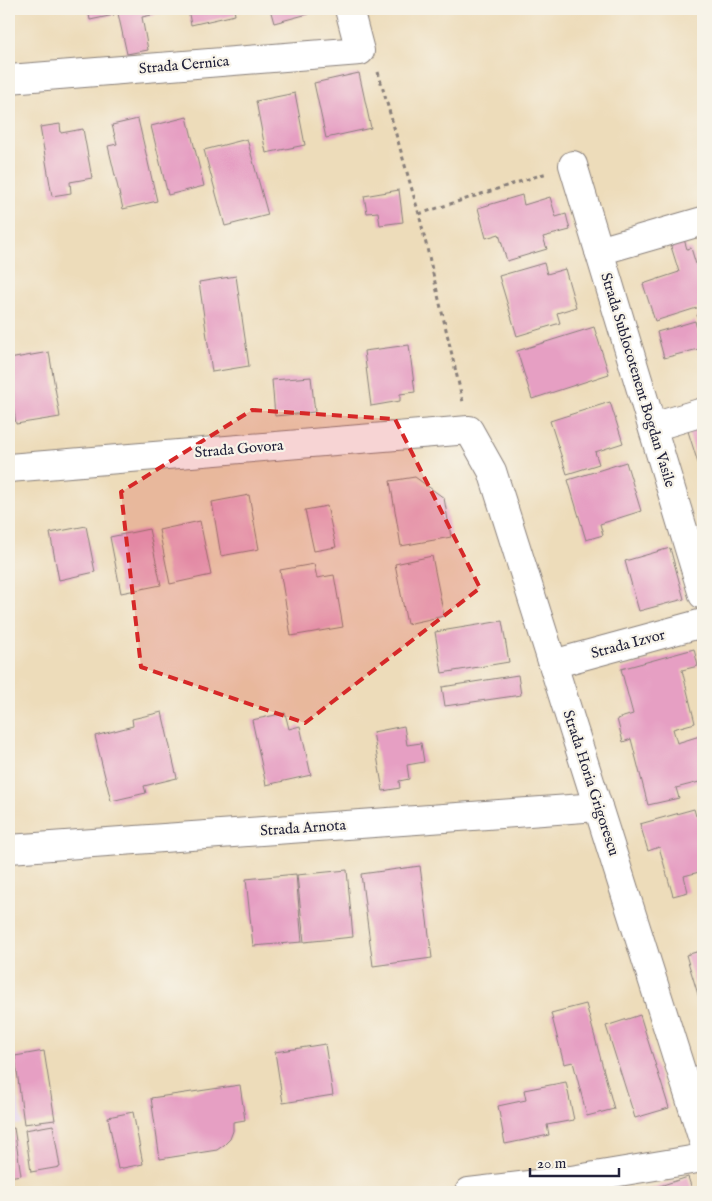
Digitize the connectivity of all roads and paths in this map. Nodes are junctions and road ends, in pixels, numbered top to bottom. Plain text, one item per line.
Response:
1 (349, 9) edge
2 (360, 51) junction
3 (9, 79) edge
4 (573, 165) joint
5 (419, 214) junction
6 (703, 220) edge
7 (599, 251) junction
8 (703, 412) edge
9 (653, 427) junction
10 (469, 430) junction
11 (9, 468) edge
12 (703, 595) edge
13 (703, 623) edge
14 (553, 664) junction
15 (598, 807) junction
16 (9, 849) edge
17 (703, 1140) edge
18 (703, 1158) edge
19 (469, 1192) edge

1 - 2 street
2 - 3 street, Strada Cernica
2 - 5 path
4 - 5 path
4 - 7 street, Strada Sublocotenent Bogdan Vasile
5 - 10 path
6 - 7 street
7 - 9 street, Strada Sublocotenent Bogdan Vasile
8 - 9 street
9 - 12 street, Strada Sublocotenent Bogdan Vasile
10 - 11 street, Strada Govora
10 - 14 street, Strada Horia Grigorescu
13 - 14 street, Strada Izvor
14 - 15 street, Strada Horia Grigorescu
15 - 16 street, Strada Arnota
15 - 17 street, Strada Horia Grigorescu
18 - 19 street

